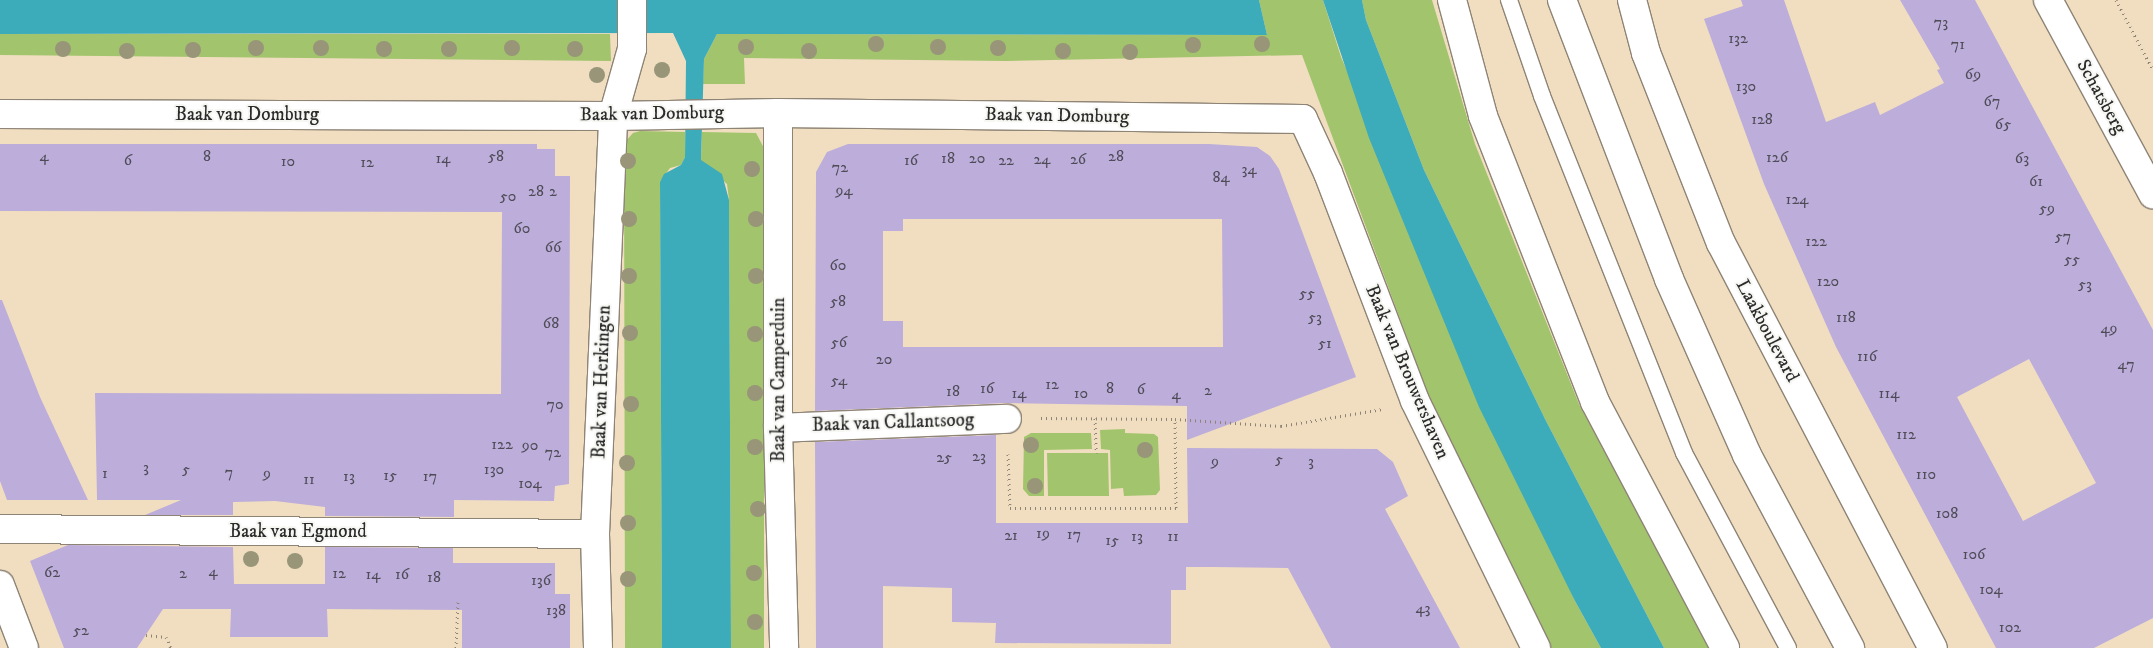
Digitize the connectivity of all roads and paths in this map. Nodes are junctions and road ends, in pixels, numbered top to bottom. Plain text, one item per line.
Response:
1 (632, 0) edge
2 (1452, 0) edge
3 (1509, 0) edge
4 (1562, 0) edge
5 (1632, 0) edge
6 (2048, 0) edge
7 (2116, 0) edge
8 (2153, 70) edge
9 (778, 112) junction
10 (0, 114) edge
11 (613, 116) junction
12 (1303, 119) joint
13 (2144, 161) edge
14 (2153, 194) edge
15 (1415, 401) junction
16 (1095, 418) junction
17 (1007, 419) junction
18 (1175, 419) junction
19 (778, 428) junction
20 (1096, 453) dead end
21 (0, 529) edge
22 (595, 534) junction
23 (0, 585) edge
24 (458, 600) dead end
25 (146, 635) dead end
26 (24, 648) edge
27 (171, 648) edge
28 (456, 648) edge
29 (598, 648) edge
30 (784, 648) edge
31 (1536, 648) edge
32 (1725, 648) edge
33 (1788, 648) edge
34 (1850, 648) edge
35 (1933, 648) edge

1 - 11 street, Baak van Herkingen
2 - 32 street
3 - 33 lane
4 - 34 street
5 - 35 street, Laakboulevard
6 - 13 street, Schatsberg
7 - 8 path
9 - 11 street, Baak van Domburg
9 - 12 street, Baak van Domburg
9 - 19 street, Baak van Camperduin
10 - 11 street, Baak van Domburg
11 - 22 street, Baak van Herkingen
12 - 15 street, Baak van Brouwershaven
13 - 14 street, Schatsberg
15 - 18 path
15 - 31 street, Baak van Brouwershaven
16 - 17 path
16 - 18 path
16 - 20 path
17 - 18 path
17 - 19 street, Baak van Callantsoog
19 - 30 street, Baak van Camperduin
21 - 22 street, Baak van Egmond
22 - 29 street, Baak van Herkingen
23 - 26 street
24 - 28 path
25 - 27 path

